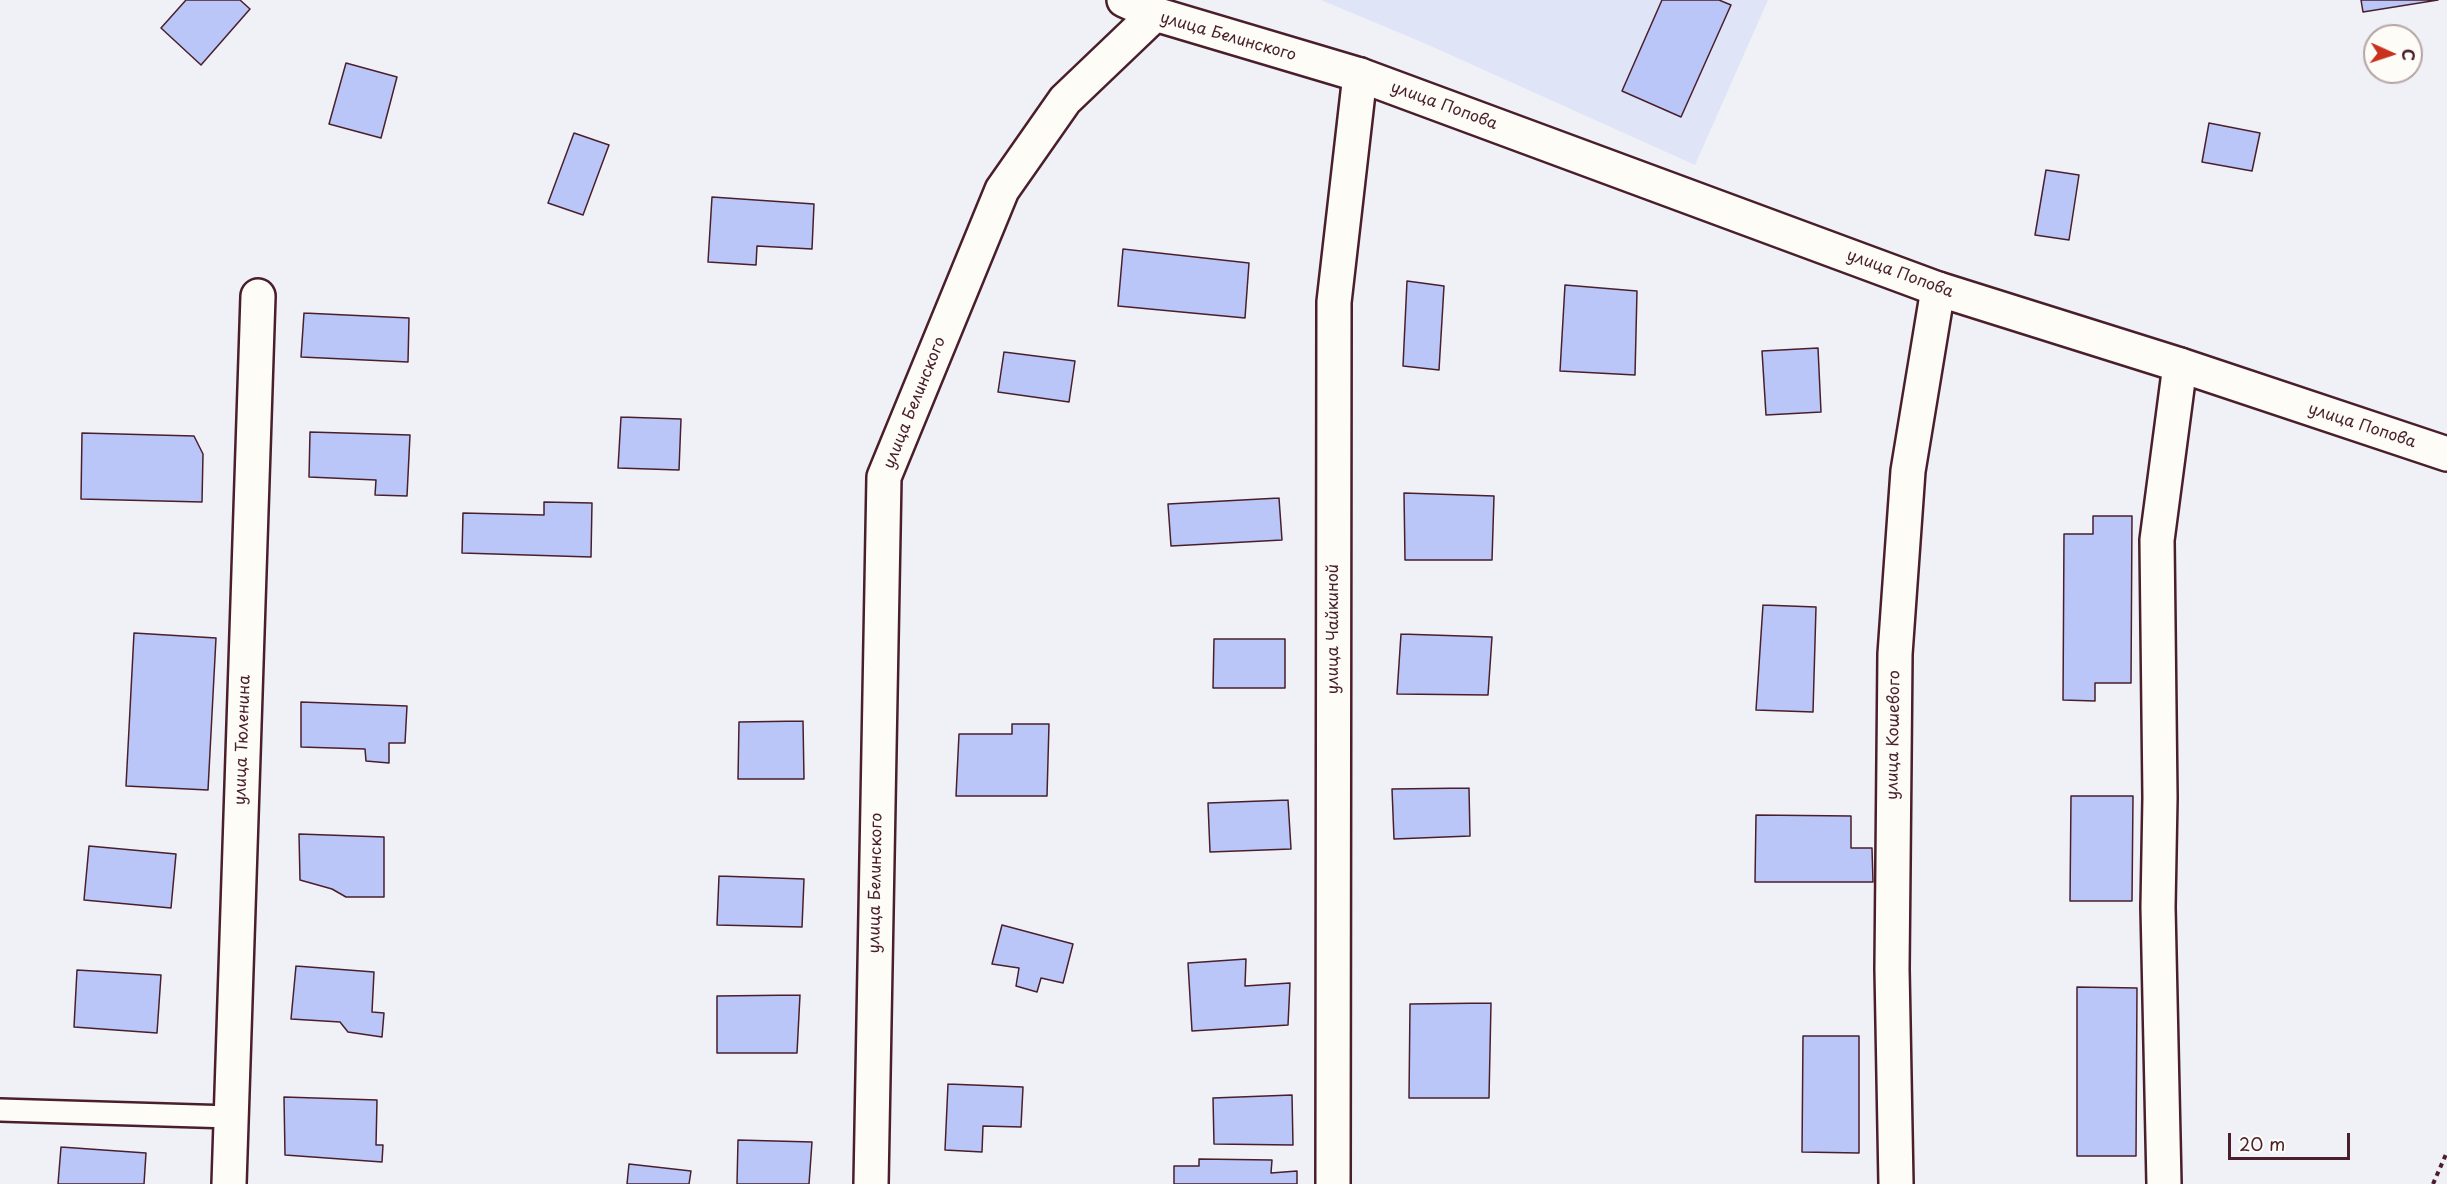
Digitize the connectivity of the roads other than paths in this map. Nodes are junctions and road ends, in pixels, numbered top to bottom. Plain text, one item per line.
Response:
1 (1124, 0) edge
2 (1155, 14) junction
3 (1360, 75) junction
4 (1938, 289) junction
5 (258, 296) dead end
6 (2180, 365) junction
7 (2447, 454) edge
8 (0, 1110) edge
9 (231, 1118) junction
10 (229, 1184) edge
11 (871, 1184) edge
12 (1333, 1184) edge
13 (1896, 1184) edge
14 (2164, 1184) edge

1 - 2 street
2 - 3 street, улица Белинского
2 - 11 street, улица Белинского
3 - 4 street, улица Попова
3 - 12 street, улица Чайкиной
4 - 6 street, улица Попова
4 - 13 street, улица Кошевого
5 - 9 street, улица Тюленина
6 - 7 street, улица Попова
6 - 14 street
8 - 9 lane
9 - 10 street, улица Тюленина

